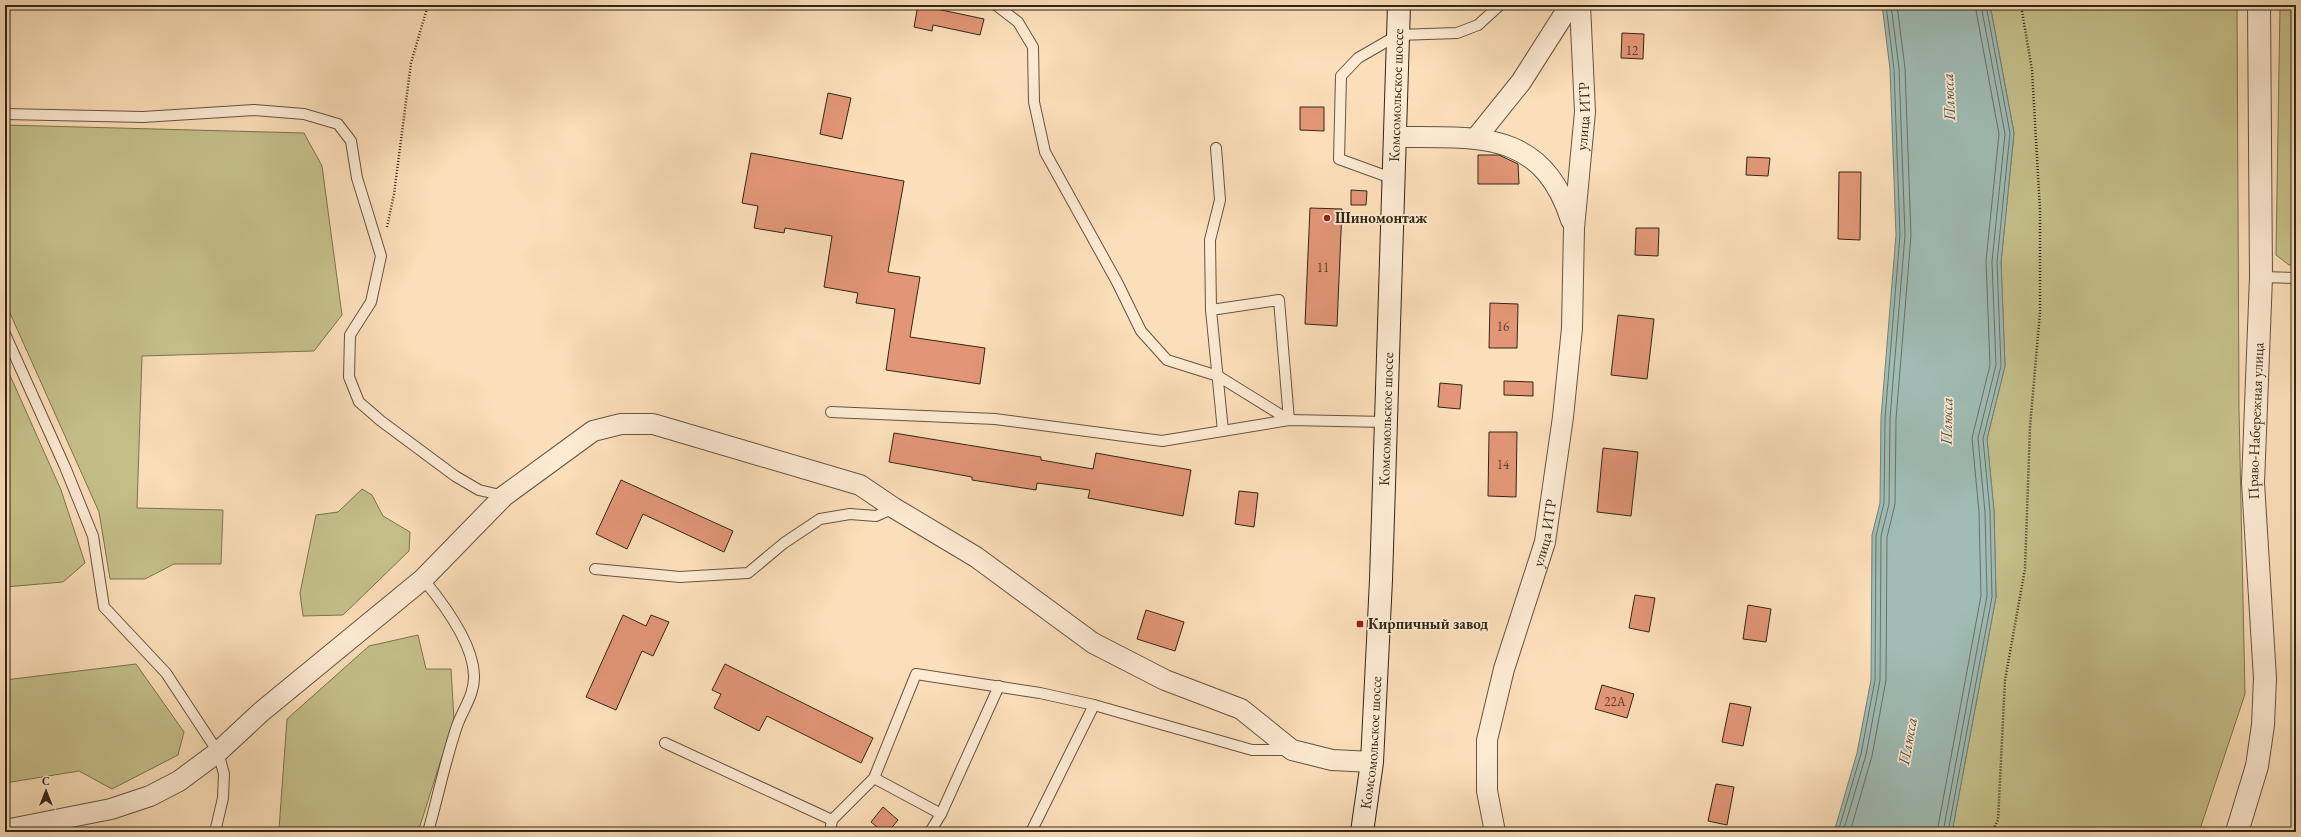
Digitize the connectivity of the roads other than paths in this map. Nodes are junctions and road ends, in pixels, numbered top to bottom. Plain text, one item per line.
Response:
1 (996, 5) edge
2 (1399, 5) edge
3 (1500, 5) edge
4 (1570, 5) edge
5 (1580, 5) edge
6 (2259, 5) edge
7 (1398, 35) junction
8 (5, 114) edge
9 (1395, 137) junction
10 (1473, 138) junction
11 (1216, 148) dead end
12 (1394, 179) junction
13 (1574, 228) junction
14 (2261, 277) junction
15 (2296, 278) edge
16 (1211, 310) junction
17 (5, 334) edge
18 (1218, 376) junction
19 (831, 412) dead end
20 (1289, 420) junction
21 (1386, 422) junction
22 (1223, 431) junction
23 (504, 496) junction
24 (894, 508) junction
25 (595, 569) dead end
26 (423, 579) junction
27 (999, 686) junction
28 (1094, 705) junction
29 (664, 743) dead end
30 (1292, 750) junction
31 (218, 752) junction
32 (1372, 762) junction
33 (874, 778) junction
34 (941, 814) junction
35 (832, 820) junction
36 (5, 830) edge
37 (215, 832) edge
38 (428, 832) edge
39 (830, 832) edge
40 (930, 832) edge
41 (1031, 832) edge
42 (1362, 832) edge
43 (1495, 832) edge
44 (2237, 832) edge

1 - 18 lane
2 - 7 main road, Комсомольское шоссе
3 - 7 lane
4 - 10 street
5 - 13 street, улица ИТР
6 - 14 main road, Право-Набережная улица
7 - 9 main road, Комсомольское шоссе
7 - 12 lane
8 - 23 lane
9 - 10 street, улица ИТР
9 - 12 main road, Комсомольское шоссе
10 - 13 street, улица ИТР
11 - 16 lane
12 - 21 main road, Комсомольское шоссе
13 - 43 street, улица ИТР
14 - 15 lane
14 - 44 main road, Право-Набережная улица
16 - 18 lane
16 - 20 lane
17 - 31 lane
18 - 20 lane
18 - 22 lane
19 - 22 lane
20 - 21 lane
20 - 22 lane
21 - 32 main road, Комсомольское шоссе
23 - 24 street
23 - 26 street
24 - 25 lane
24 - 30 street
26 - 31 street
26 - 38 lane
27 - 28 lane
27 - 33 lane
27 - 34 lane
28 - 30 lane
28 - 41 lane
29 - 35 lane
30 - 32 street
31 - 36 street
31 - 37 lane
32 - 42 main road, Комсомольское шоссе
33 - 34 lane
33 - 35 lane
34 - 40 lane
35 - 39 lane

